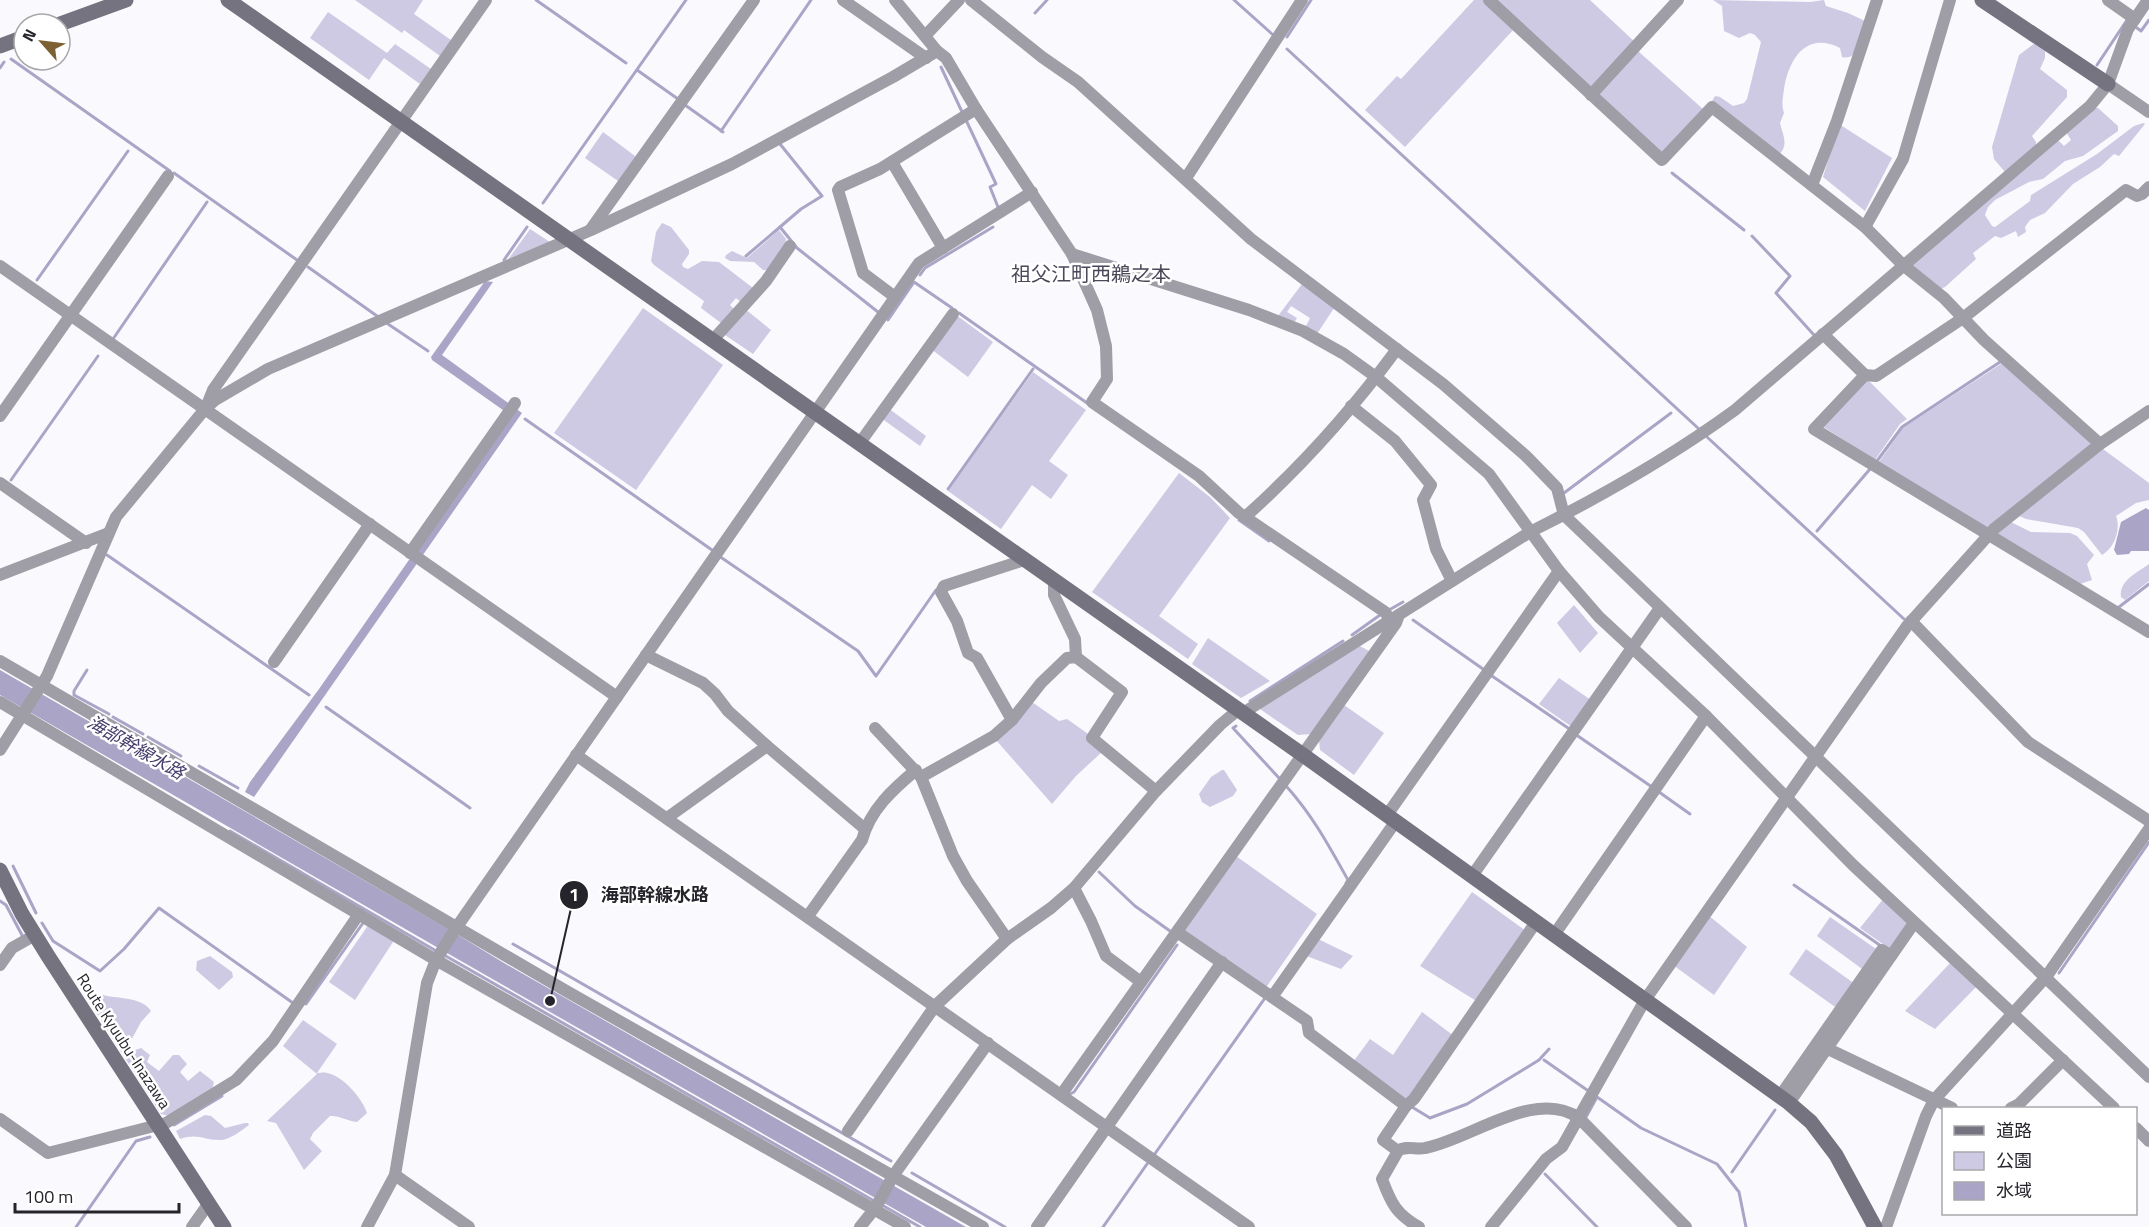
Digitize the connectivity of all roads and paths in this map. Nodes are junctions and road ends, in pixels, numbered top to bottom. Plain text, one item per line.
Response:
1 (126, 0) edge
2 (228, 0) edge
3 (486, 0) edge
4 (754, 0) edge
5 (843, 0) edge
6 (895, 0) edge
7 (959, 0) edge
8 (971, 0) edge
9 (1302, 0) edge
10 (1489, 0) edge
11 (1678, 0) edge
12 (1877, 0) edge
13 (1950, 0) edge
14 (1982, 0) edge
15 (2108, 0) edge
16 (2148, 0) edge
17 (2135, 19) junction
18 (72, 20) edge
19 (925, 36) junction
20 (937, 51) junction
21 (926, 58) junction
22 (2108, 84) junction
23 (1592, 95) junction
24 (976, 109) junction
25 (2149, 112) edge
26 (401, 122) junction
27 (892, 162) junction
28 (168, 176) dead end
29 (1186, 178) junction
30 (1812, 185) junction
31 (2149, 187) edge
32 (1032, 192) junction
33 (1865, 227) junction
34 (591, 230) junction
35 (568, 240) junction
36 (790, 246) dead end
37 (943, 248) junction
38 (1072, 254) junction
39 (1903, 265) junction
40 (0, 266) edge
41 (895, 297) junction
42 (953, 314) dead end
43 (70, 316) junction
44 (1963, 318) junction
45 (1823, 334) junction
46 (712, 341) junction
47 (1397, 350) junction
48 (1865, 375) junction
49 (1377, 377) junction
50 (1351, 406) junction
51 (512, 408) dead end
52 (205, 409) junction
53 (2149, 411) edge
54 (815, 413) junction
55 (0, 416) edge
56 (859, 444) junction
57 (2100, 444) junction
58 (0, 483) edge
59 (1564, 515) junction
60 (1245, 517) junction
61 (370, 525) junction
62 (1530, 532) junction
63 (106, 534) junction
64 (1989, 535) junction
65 (87, 543) junction
66 (414, 556) junction
67 (1024, 560) junction
68 (1559, 571) junction
69 (0, 575) edge
70 (1054, 581) junction
71 (1452, 581) junction
72 (1660, 608) junction
73 (1394, 617) junction
74 (1911, 621) junction
75 (2149, 632) edge
76 (1631, 648) junction
77 (646, 655) junction
78 (1076, 657) junction
79 (0, 660) edge
80 (274, 662) dead end
81 (40, 687) junction
82 (617, 697) junction
83 (0, 702) edge
84 (1240, 712) junction
85 (24, 714) junction
86 (1706, 716) junction
87 (1012, 720) junction
88 (875, 728) dead end
89 (767, 746) junction
90 (0, 750) edge
91 (576, 755) junction
92 (1303, 755) junction
93 (1815, 757) junction
94 (919, 773) junction
95 (1156, 791) junction
96 (1788, 796) junction
97 (667, 818) junction
98 (1391, 818) junction
99 (2149, 821) edge
100 (865, 829) junction
101 (2149, 829) edge
102 (0, 870) edge
103 (1472, 876) junction
104 (1074, 888) junction
105 (359, 914) junction
106 (808, 916) junction
107 (1536, 922) junction
108 (1914, 923) junction
109 (455, 929) junction
110 (1177, 932) junction
111 (35, 935) junction
112 (1554, 935) junction
113 (1007, 939) junction
114 (1891, 956) junction
115 (438, 958) junction
116 (1222, 962) junction
117 (0, 965) edge
118 (2046, 977) junction
119 (1141, 982) junction
120 (1272, 997) junction
121 (1645, 1000) junction
122 (935, 1006) junction
123 (2014, 1015) junction
124 (988, 1043) junction
125 (1826, 1048) junction
126 (2063, 1060) junction
127 (2148, 1074) edge
128 (1061, 1095) junction
129 (1784, 1100) junction
130 (1934, 1100) junction
131 (1406, 1106) junction
132 (1950, 1107) edge
133 (2013, 1107) edge
134 (2113, 1107) edge
135 (1579, 1118) junction
136 (0, 1119) edge
137 (158, 1125) junction
138 (1107, 1127) junction
139 (2137, 1129) edge
140 (848, 1131) dead end
141 (2149, 1141) edge
142 (1398, 1151) junction
143 (395, 1175) junction
144 (893, 1176) junction
145 (209, 1203) junction
146 (875, 1208) junction
147 (192, 1227) edge
148 (224, 1227) edge
149 (367, 1227) edge
150 (469, 1227) edge
151 (861, 1227) edge
152 (905, 1227) edge
153 (983, 1227) edge
154 (1037, 1227) edge
155 (1249, 1227) edge
156 (1419, 1227) edge
157 (1491, 1227) edge
158 (1686, 1227) edge
159 (1875, 1227) edge
160 (1886, 1227) edge

1 - 18 street
2 - 26 street
3 - 26 street
4 - 34 street
5 - 21 street
6 - 19 street
7 - 19 street
8 - 29 street
9 - 29 street
10 - 23 street
11 - 23 street
12 - 30 street
13 - 33 street
14 - 22 street
15 - 17 street
16 - 17 street
17 - 22 street
19 - 20 street
20 - 21 street
20 - 24 street
21 - 34 street
22 - 25 street
22 - 39 street
23 - 30 street
24 - 27 street
24 - 32 street
26 - 35 street
26 - 52 street
27 - 37 street
27 - 41 street
28 - 43 street
29 - 47 street
30 - 33 street
31 - 44 street
32 - 37 street
32 - 38 street
33 - 39 street
34 - 35 street
35 - 46 street
35 - 52 street
36 - 46 street
37 - 41 street
38 - 49 street
38 - 60 street
39 - 44 street
39 - 45 street
40 - 43 street
41 - 54 street
42 - 56 street
43 - 52 street
43 - 55 street
44 - 48 street
44 - 57 street
45 - 48 street
45 - 59 street
46 - 54 street
47 - 49 street
47 - 59 street
48 - 64 street
49 - 50 street
49 - 62 street
50 - 60 street
50 - 71 street
51 - 66 street
52 - 61 street
52 - 63 street
53 - 57 street
54 - 56 street
54 - 77 street
56 - 67 street
57 - 64 street
58 - 65 street
59 - 62 street
59 - 72 street
60 - 73 street
61 - 66 street
61 - 80 street
62 - 68 street
62 - 71 street
63 - 65 street
63 - 81 street
64 - 74 street
64 - 75 street
65 - 69 street
66 - 82 street
67 - 70 street
67 - 87 street
68 - 76 street
68 - 98 street
70 - 78 street
70 - 84 street
71 - 73 street
72 - 76 street
72 - 93 street
73 - 84 street
73 - 92 street
74 - 93 street
74 - 99 street
76 - 86 street
76 - 103 street
77 - 82 street
77 - 89 street
78 - 87 street
78 - 95 street
79 - 81 street
81 - 85 street
81 - 109 street
82 - 91 street
83 - 85 street
84 - 92 street
84 - 95 street
85 - 90 street
85 - 105 street
86 - 96 street
86 - 112 street
87 - 94 street
88 - 94 street
89 - 97 street
89 - 100 street
91 - 97 street
91 - 109 street
92 - 98 street
92 - 110 street
93 - 96 street
93 - 118 street
94 - 100 street
94 - 113 street
95 - 104 street
96 - 108 street
96 - 121 street
97 - 106 street
98 - 103 street
98 - 120 street
100 - 106 street
101 - 118 street
102 - 111 street, Route Kyuubu-Inazawa
103 - 107 street
104 - 113 street
104 - 119 street
105 - 115 street
105 - 137 street
106 - 122 street
107 - 112 street
107 - 131 street
108 - 114 street
108 - 123 street
109 - 115 street
109 - 144 street
110 - 116 street
110 - 119 street
111 - 117 street
111 - 137 street, Route Kyuubu-Inazawa
112 - 121 street
113 - 122 street
114 - 125 street
114 - 129 street
115 - 143 street
115 - 146 street
116 - 120 street
116 - 138 street
118 - 123 street
118 - 127 street
119 - 128 street
120 - 131 street
121 - 129 street
121 - 135 street
122 - 124 street
122 - 140 street
123 - 126 street
123 - 130 street
124 - 128 street
124 - 144 street
125 - 129 street
125 - 130 street
126 - 133 street
126 - 134 street
128 - 138 street
129 - 159 street
130 - 132 street
130 - 160 street
131 - 142 street
135 - 142 street
135 - 157 street
135 - 158 street
136 - 137 street
137 - 145 street, Route Kyuubu-Inazawa
138 - 154 street
138 - 155 street
139 - 141 street
142 - 156 street
143 - 149 street
143 - 150 street
144 - 146 street
144 - 153 street
145 - 147 street
145 - 148 street, Route Kyuubu-Inazawa
146 - 151 street
146 - 152 street

